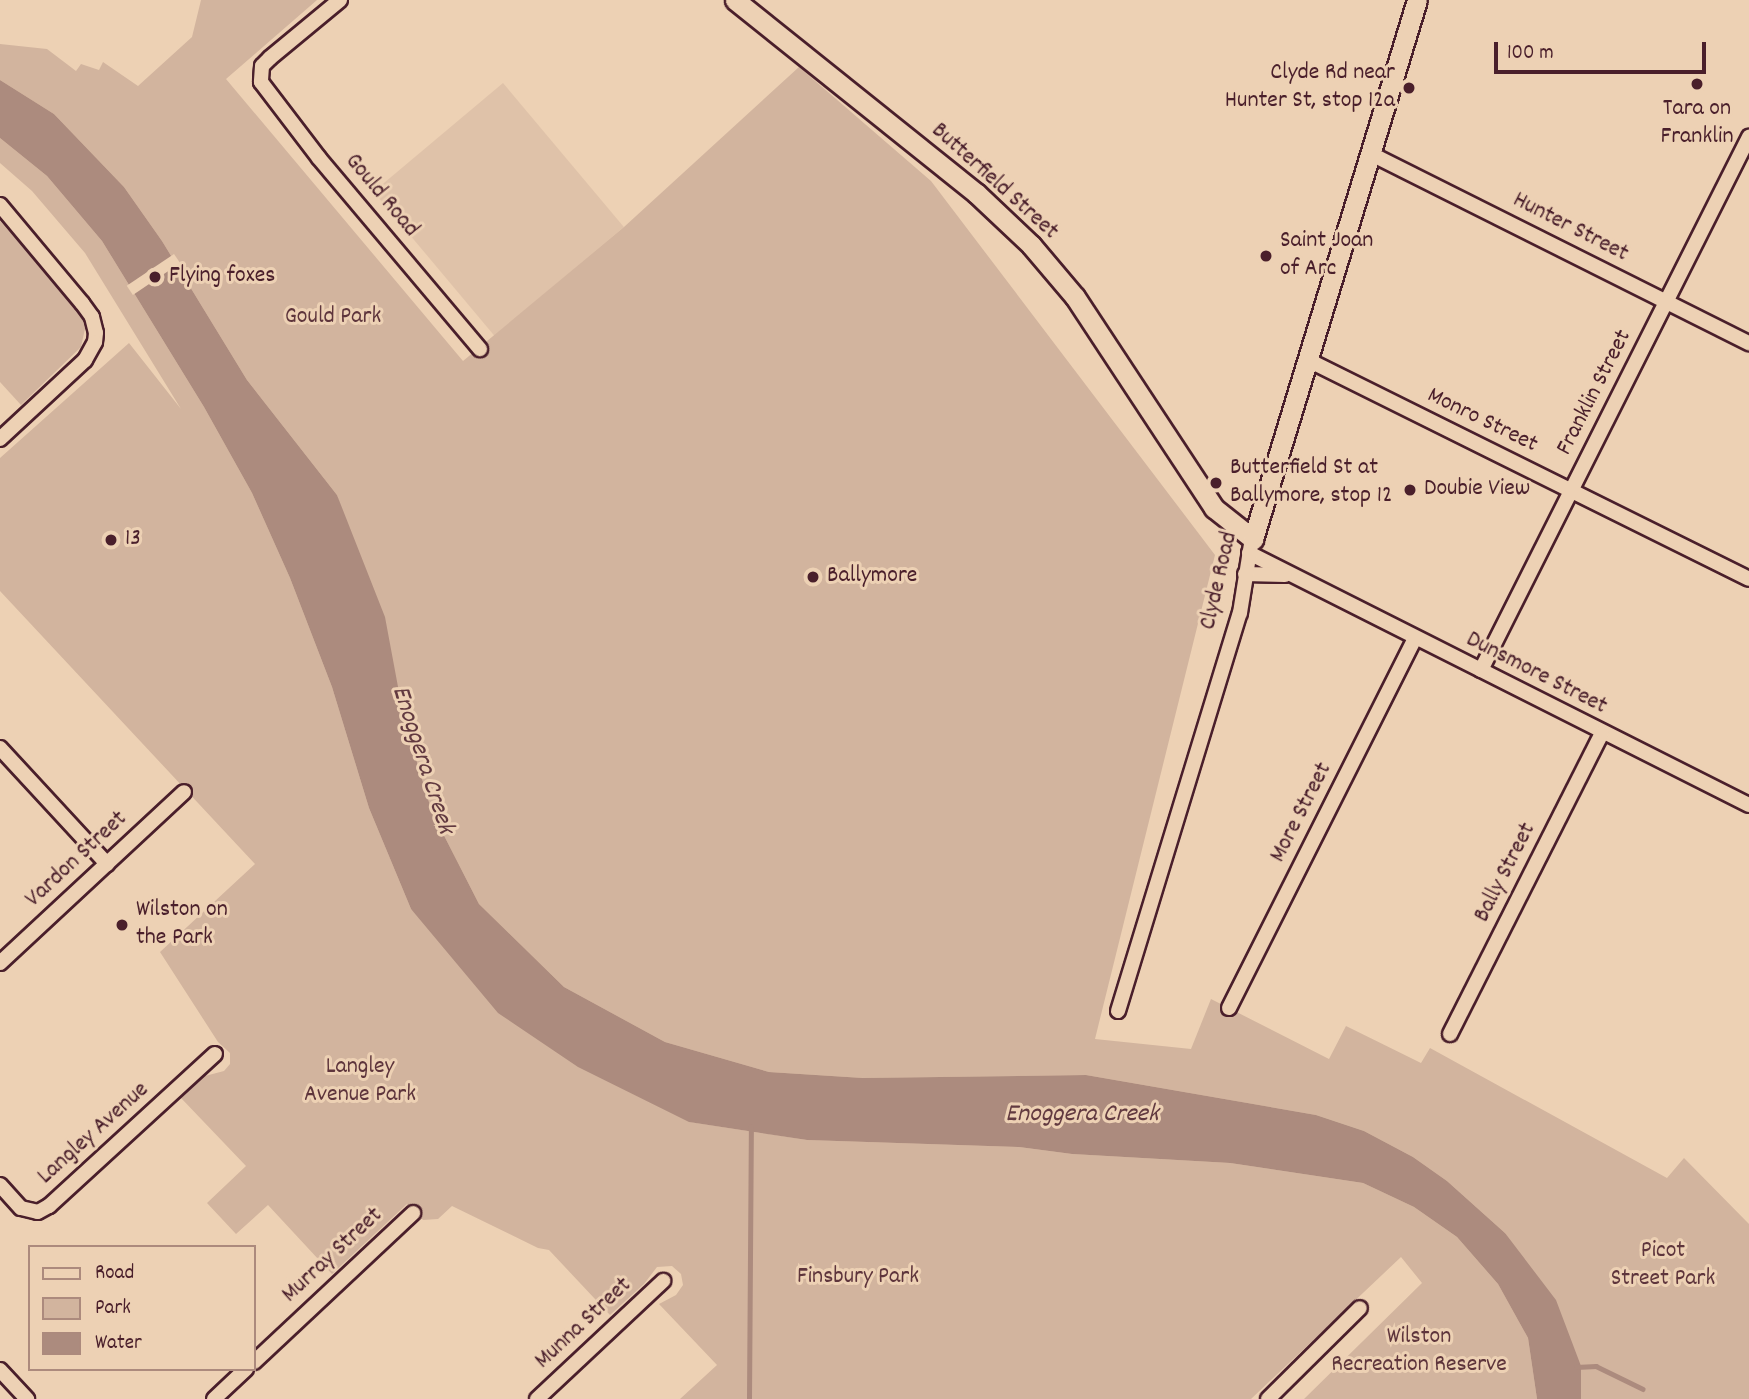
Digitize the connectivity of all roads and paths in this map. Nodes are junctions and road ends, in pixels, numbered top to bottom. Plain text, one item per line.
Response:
1 (340, 0) edge
2 (735, 0) edge
3 (1417, 0) edge
4 (1749, 137) edge
5 (1371, 154) junction
6 (0, 205) edge
7 (1666, 302) junction
8 (1749, 343) edge
9 (480, 349) dead end
10 (1308, 360) junction
11 (0, 439) edge
12 (1571, 491) junction
13 (1251, 546) junction
14 (1245, 574) junction
15 (1749, 579) edge
16 (1303, 581) junction
17 (1415, 638) junction
18 (1481, 670) junction
19 (1602, 733) junction
20 (0, 748) edge
21 (184, 792) dead end
22 (1749, 805) edge
23 (107, 864) junction
24 (0, 963) edge
25 (1229, 1008) dead end
26 (1118, 1011) dead end
27 (1450, 1034) dead end
28 (215, 1054) dead end
29 (0, 1185) edge
30 (413, 1213) dead end
31 (663, 1281) dead end
32 (1360, 1308) dead end
33 (256, 1360) edge
34 (0, 1370) edge
35 (244, 1371) edge
36 (27, 1399) edge
37 (214, 1399) edge
38 (537, 1399) edge
39 (1268, 1399) edge

1 - 9 street, Gould Road
2 - 13 street, Butterfield Street
3 - 5 street, Clyde Road
4 - 7 street, Franklin Street
5 - 7 street, Hunter Street
5 - 10 street, Clyde Road
6 - 11 street
7 - 8 street, Hunter Street
7 - 12 street, Franklin Street
10 - 12 street, Monro Street
10 - 13 street, Clyde Road
12 - 15 street, Monro Street
12 - 18 street, Franklin Street
13 - 14 street, Clyde Road
13 - 16 street, Dunsmore Street
14 - 16 street, Dunsmore Street
14 - 26 street, Clyde Road
16 - 17 street, Dunsmore Street
17 - 18 street, Dunsmore Street
17 - 25 street, More Street
18 - 19 street, Dunsmore Street
19 - 22 street, Dunsmore Street
19 - 27 street, Bally Street
20 - 23 street
21 - 23 street, Vardon Street
23 - 24 street, Vardon Street
28 - 29 street, Langley Avenue
30 - 33 street, Murray Street
31 - 38 street, Munna Street
32 - 39 street
34 - 36 street
35 - 37 street

